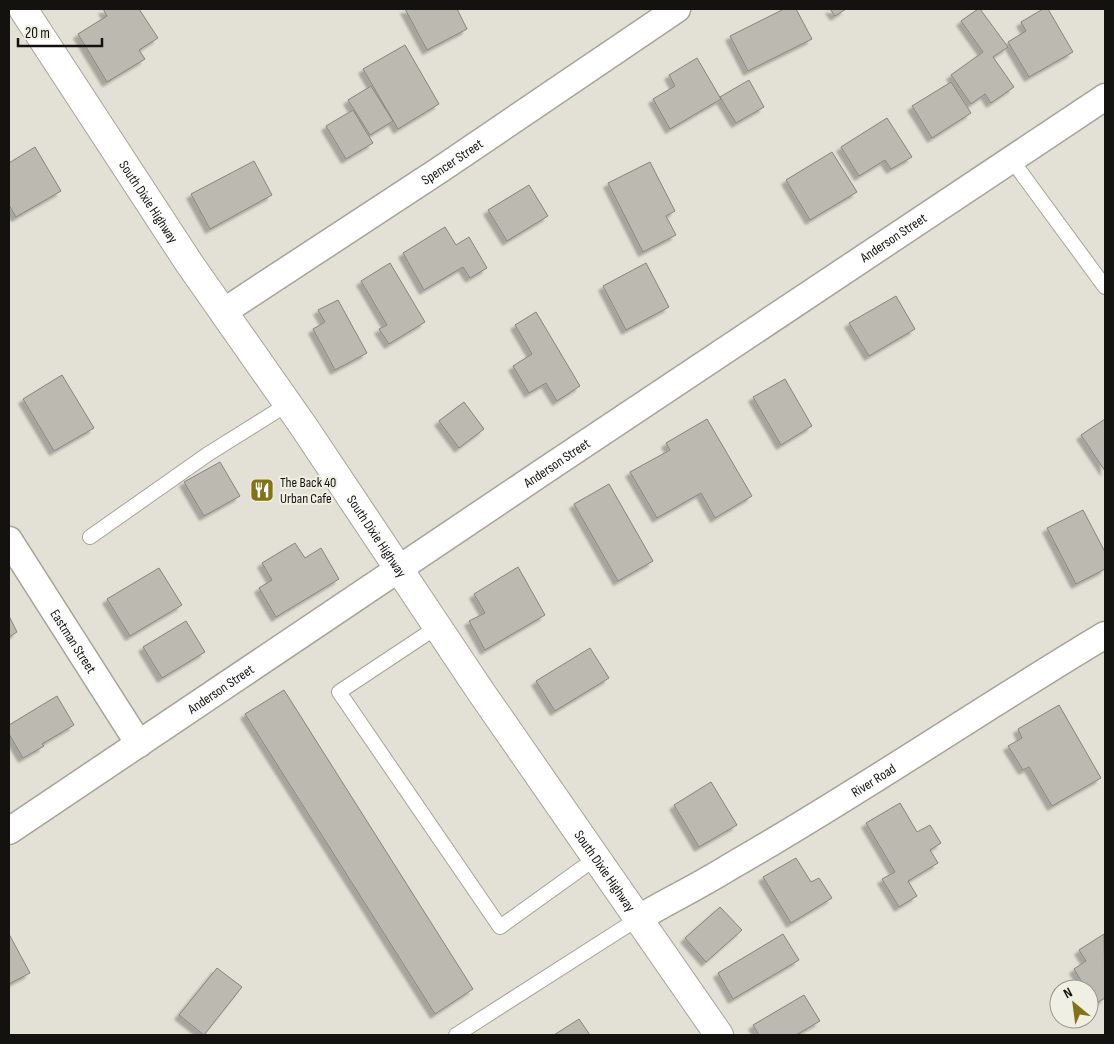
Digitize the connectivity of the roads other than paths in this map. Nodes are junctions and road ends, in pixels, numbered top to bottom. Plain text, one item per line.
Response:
1 (23, 9) edge
2 (669, 11) edge
3 (1105, 97) edge
4 (1011, 159) junction
5 (1105, 288) edge
6 (223, 312) junction
7 (288, 404) junction
8 (90, 538) dead end
9 (9, 540) edge
10 (398, 568) junction
11 (437, 627) junction
12 (1105, 634) edge
13 (138, 744) junction
14 (9, 831) edge
15 (596, 858) junction
16 (638, 918) junction
17 (456, 1035) edge
18 (719, 1035) edge

1 - 6 main road, South Dixie Highway
2 - 6 street, Spencer Street
3 - 4 street, Anderson Street
4 - 5 lane
4 - 10 street, Anderson Street
6 - 7 main road, South Dixie Highway
7 - 8 lane
7 - 10 main road, South Dixie Highway
9 - 13 street, Eastman Street
10 - 11 main road, South Dixie Highway
10 - 13 street, Anderson Street
11 - 15 main road, South Dixie Highway
11 - 15 lane
12 - 16 street, River Road
13 - 14 street, Anderson Street
15 - 16 main road, South Dixie Highway
16 - 17 lane
16 - 18 main road, South Dixie Highway

